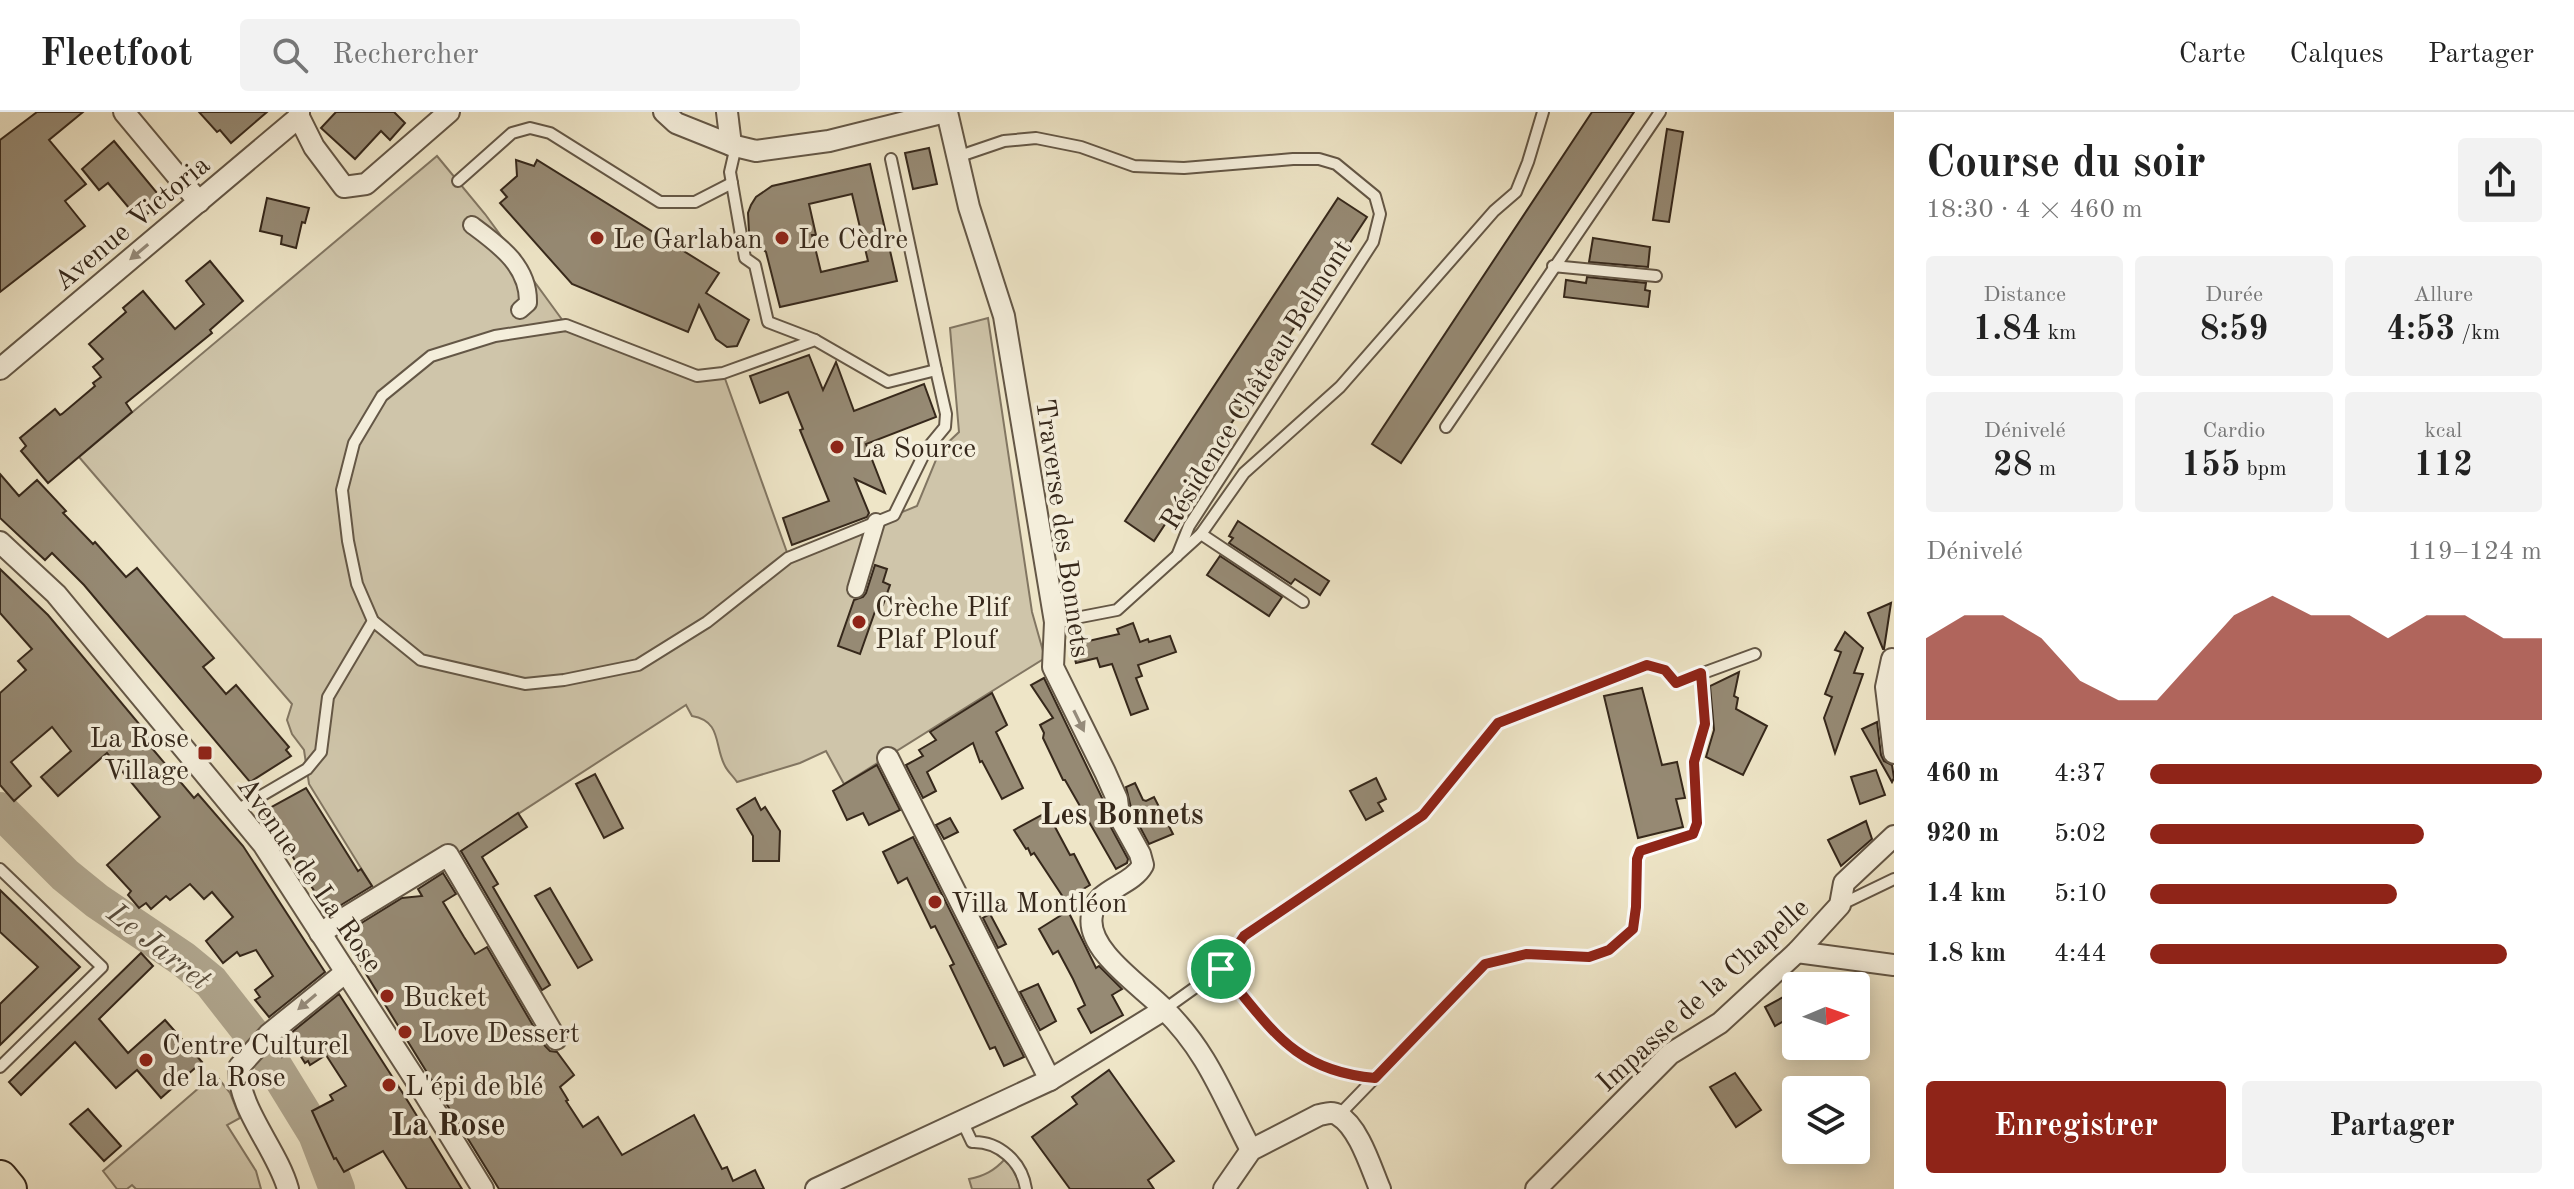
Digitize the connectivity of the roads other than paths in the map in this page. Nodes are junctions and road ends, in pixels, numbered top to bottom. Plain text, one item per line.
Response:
1 (124, 112) edge
2 (449, 112) edge
3 (664, 112) edge
4 (727, 112) edge
5 (946, 112) edge
6 (1543, 112) edge
7 (1660, 112) edge
8 (299, 114) edge
9 (733, 146) junction
10 (957, 157) junction
11 (891, 159) dead end
12 (458, 181) dead end
13 (732, 183) junction
14 (199, 202) junction
15 (472, 225) dead end
16 (1553, 266) junction
17 (1656, 276) dead end
18 (520, 310) dead end
19 (815, 340) junction
20 (0, 369) edge
21 (936, 370) junction
22 (1446, 427) dead end
23 (876, 522) junction
24 (1201, 534) junction
25 (0, 542) edge
26 (1177, 556) junction
27 (856, 589) dead end
28 (1303, 602) dead end
29 (373, 621) junction
30 (1055, 622) junction
31 (1755, 654) dead end
32 (1892, 659) edge
33 (1701, 673) junction
34 (1894, 753) edge
35 (888, 758) dead end
36 (237, 810) junction
37 (1894, 836) edge
38 (0, 869) edge
39 (1894, 879) edge
40 (1840, 905) junction
41 (320, 933) junction
42 (1797, 952) junction
43 (1894, 965) edge
44 (1221, 969) junction
45 (346, 972) junction
46 (1165, 1009) junction
47 (556, 1039) dead end
48 (0, 1067) edge
49 (1375, 1078) junction
50 (1050, 1080) junction
51 (1339, 1115) junction
52 (962, 1121) junction
53 (1251, 1150) junction
54 (0, 1180) edge
55 (8, 1189) edge
56 (288, 1189) edge
57 (483, 1189) edge
58 (816, 1189) edge
59 (1026, 1189) edge
60 (1224, 1189) edge
61 (1380, 1189) edge
62 (1536, 1189) edge

1 - 14 street
2 - 8 street
3 - 9 street, Traverse des Bonnets
4 - 9 street
5 - 9 street, Traverse des Bonnets
5 - 10 street, Traverse des Bonnets
6 - 24 lane, Résidence Château Belmont
7 - 16 lane
8 - 14 street, Avenue Victoria
9 - 13 lane
10 - 26 lane, Résidence Château Belmont
10 - 30 street, Traverse des Bonnets
11 - 21 lane
12 - 13 lane
13 - 19 lane
14 -> 20 street, Avenue Victoria
15 - 18 street
16 - 17 lane
16 - 22 lane
19 - 21 lane
19 - 29 lane
21 - 23 lane
23 - 27 street
23 - 29 lane
24 - 26 lane, Résidence Château Belmont
24 - 28 lane
25 - 36 street, Avenue de La Rose
26 - 30 lane, Résidence Château Belmont
29 - 36 lane
30 -> 46 street, Traverse des Bonnets
31 - 33 lane
32 - 34 street
33 - 44 lane
33 - 49 lane
35 - 50 street
36 - 41 street, Avenue de La Rose
37 - 40 street, Impasse de la Chapelle
38 - 48 lane
39 - 40 lane
40 - 42 street, Impasse de la Chapelle
41 - 45 street, Avenue de La Rose
41 - 47 street
42 - 43 street
42 - 62 street, Impasse de la Chapelle
44 - 46 lane
44 - 49 lane
45 -> 56 street
45 - 57 street, Avenue de La Rose
46 - 50 street
46 - 53 street, Traverse des Bonnets
49 - 51 lane
50 - 52 street
51 - 53 street
51 - 61 street
52 - 58 street
52 - 59 lane
53 - 60 street
54 - 55 main road

